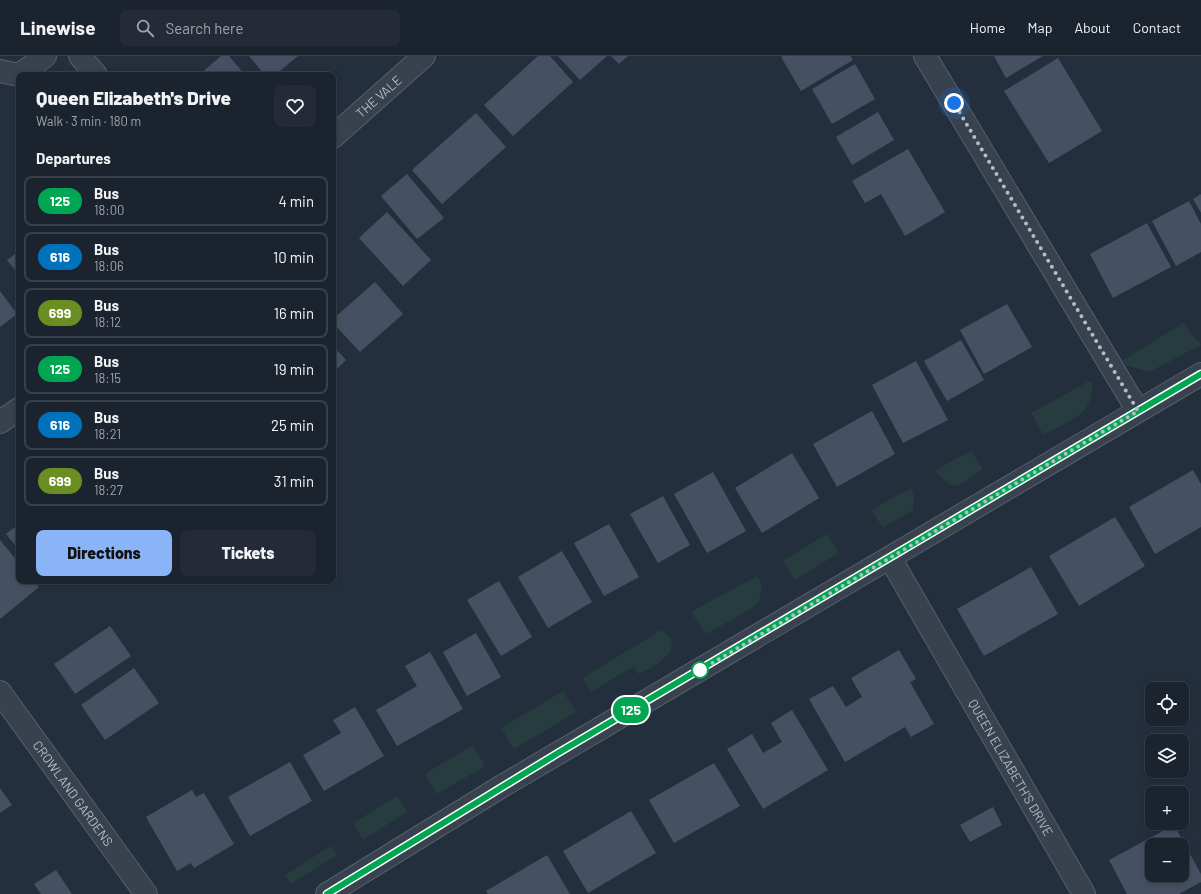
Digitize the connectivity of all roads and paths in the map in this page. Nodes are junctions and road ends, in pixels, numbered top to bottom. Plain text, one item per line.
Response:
1 (45, 56) edge
2 (80, 56) edge
3 (424, 56) edge
4 (925, 56) edge
5 (0, 71) edge
6 (23, 72) edge
7 (93, 72) edge
8 (16, 74) edge
9 (336, 134) edge
10 (1201, 374) edge
11 (16, 411) edge
12 (1138, 411) junction
13 (0, 422) edge
14 (890, 558) junction
15 (0, 692) edge
16 (146, 894) edge
17 (327, 894) edge
18 (1084, 894) edge

1 - 6 street
2 - 7 street
3 - 9 street, THE VALE
4 - 12 street
5 - 8 street
10 - 12 street
11 - 13 street
12 - 14 street
14 - 17 street
14 - 18 street, QUEEN ELIZABETH'S DRIVE
15 - 16 street, CROWLAND GARDENS

